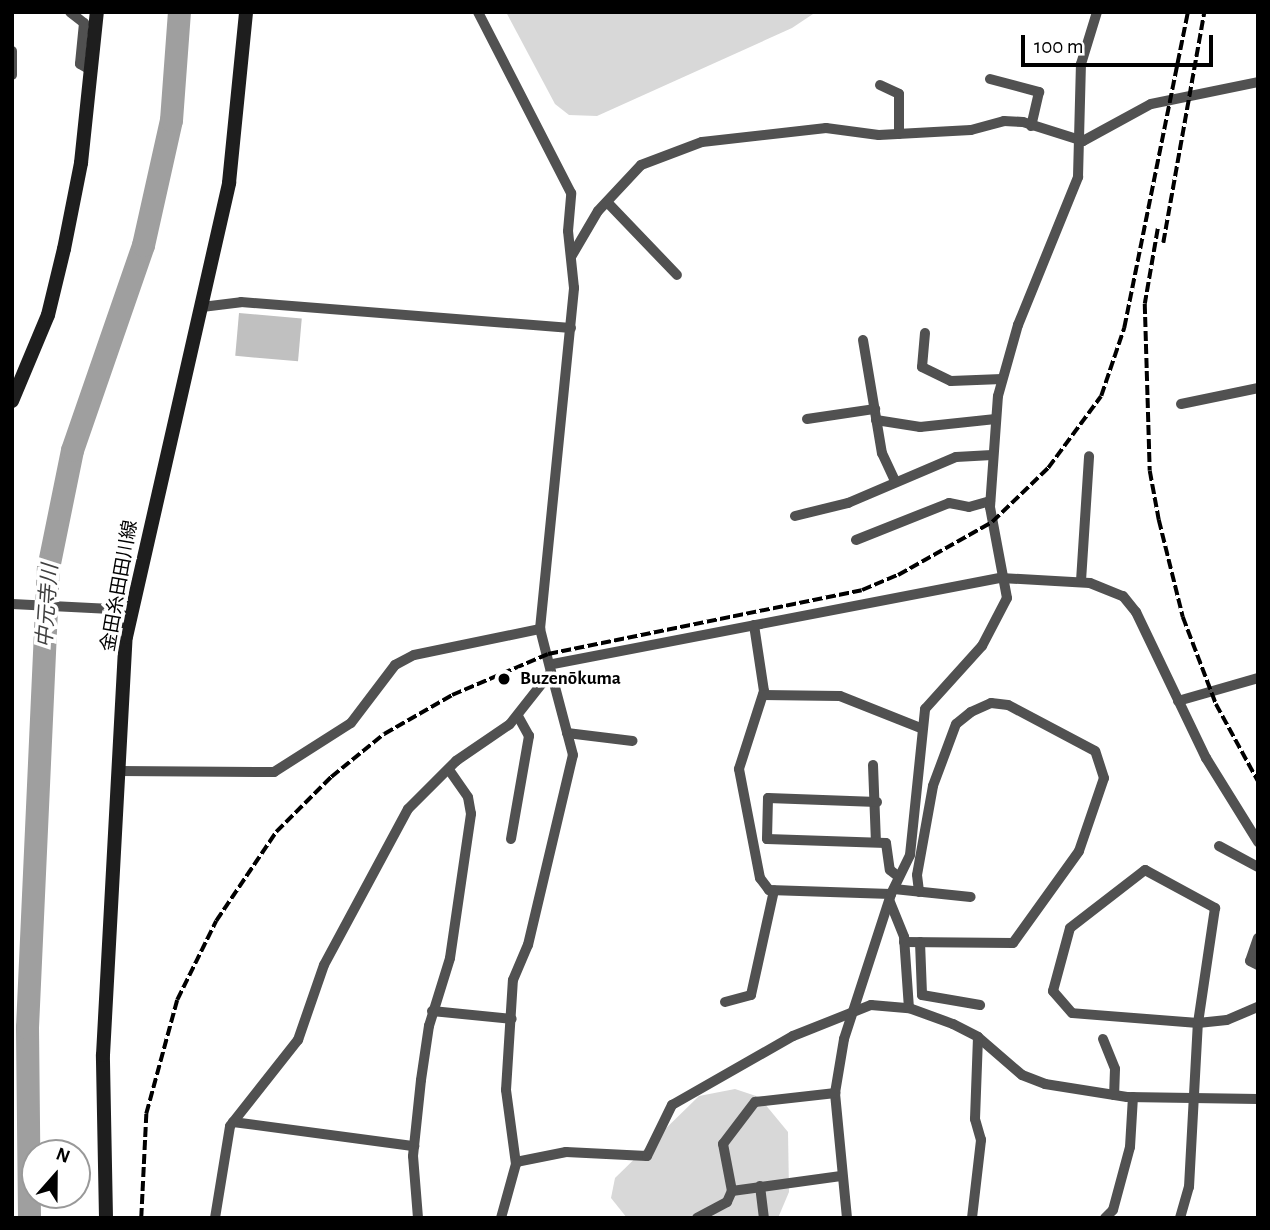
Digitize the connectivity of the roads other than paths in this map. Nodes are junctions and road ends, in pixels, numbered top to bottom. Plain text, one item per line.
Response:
1 (70, 12) edge
2 (97, 12) edge
3 (246, 12) edge
4 (478, 12) edge
5 (1097, 12) edge
6 (12, 51) edge
7 (92, 71) junction
8 (12, 75) edge
9 (990, 79) dead end
10 (1258, 82) edge
11 (880, 85) dead end
12 (1031, 126) junction
13 (900, 134) junction
14 (1083, 141) junction
15 (607, 202) junction
16 (571, 257) junction
17 (677, 275) dead end
18 (202, 307) junction
19 (571, 328) junction
20 (925, 333) dead end
21 (863, 340) dead end
22 (1002, 379) junction
23 (1258, 388) edge
24 (13, 397) edge
25 (1181, 404) dead end
26 (876, 415) junction
27 (807, 419) dead end
28 (996, 419) junction
29 (992, 455) junction
30 (1089, 456) dead end
31 (895, 481) junction
32 (990, 501) junction
33 (795, 516) dead end
34 (856, 540) dead end
35 (1001, 578) junction
36 (1082, 581) junction
37 (12, 604) edge
38 (127, 610) junction
39 (754, 625) junction
40 (540, 629) junction
41 (552, 668) junction
42 (1258, 678) edge
43 (762, 695) junction
44 (1178, 701) junction
45 (518, 716) junction
46 (921, 728) junction
47 (568, 733) junction
48 (634, 741) dead end
49 (873, 765) dead end
50 (449, 770) junction
51 (119, 771) junction
52 (877, 802) junction
53 (511, 839) dead end
54 (876, 842) junction
55 (1258, 842) edge
56 (1219, 846) dead end
57 (1258, 867) edge
58 (899, 877) junction
59 (774, 890) junction
60 (919, 892) junction
61 (891, 895) junction
62 (971, 897) dead end
63 (1258, 938) edge
64 (904, 942) junction
65 (920, 943) junction
66 (1258, 965) edge
67 (725, 1002) dead end
68 (980, 1005) dead end
69 (1258, 1007) edge
70 (909, 1008) junction
71 (432, 1010) junction
72 (853, 1010) junction
73 (512, 1019) junction
74 (1198, 1023) junction
75 (978, 1037) junction
76 (1103, 1039) dead end
77 (835, 1093) junction
78 (1193, 1095) junction
79 (1114, 1096) junction
80 (1133, 1097) junction
81 (1258, 1099) edge
82 (233, 1122) junction
83 (414, 1146) junction
84 (516, 1162) junction
85 (841, 1177) junction
86 (760, 1186) junction
87 (732, 1191) junction
88 (106, 1218) edge
89 (215, 1218) edge
90 (418, 1218) edge
91 (501, 1218) edge
92 (697, 1218) edge
93 (764, 1218) edge
94 (847, 1218) edge
95 (972, 1218) edge
96 (1105, 1218) edge
97 (1180, 1218) edge

1 - 7 street
2 - 7 main road
3 - 18 main road, 金田糸田田川線
4 - 16 street
5 - 14 street
6 - 8 street
7 - 24 main road
9 - 12 street
10 - 14 street
11 - 13 street
12 - 13 street
12 - 14 street
13 - 15 street
14 - 22 street
15 - 16 street
15 - 17 street
16 - 19 street
18 - 19 street
18 - 38 main road, 金田糸田田川線
19 - 40 street
20 - 22 street
21 - 26 street
22 - 28 street
23 - 25 street
26 - 27 street
26 - 28 street
26 - 31 street
28 - 29 street
29 - 31 street
29 - 32 street
30 - 36 street
31 - 33 street
32 - 34 street
32 - 35 street
35 - 36 street
35 - 39 street
35 - 46 street
36 - 44 street
37 - 38 street
38 - 51 main road, 金田糸田田川線
39 - 41 street
39 - 43 street
40 - 41 street
40 - 51 street
41 - 45 street
41 - 47 street
42 - 44 street
43 - 46 street
43 - 59 street
44 - 55 street
45 - 50 street
45 - 53 street
46 - 58 street
47 - 48 street
47 - 73 street
49 - 52 street
50 - 71 street
50 - 82 street
51 - 88 main road, 金田糸田田川線
52 - 54 street
52 - 54 street
54 - 58 street
56 - 57 street
58 - 61 street
59 - 61 street
59 - 67 street
60 - 61 street
60 - 62 street
60 - 65 street
61 - 64 street
61 - 72 street
63 - 66 street
64 - 65 street
64 - 70 street
65 - 68 street
69 - 74 street
70 - 72 street
70 - 75 street
71 - 73 street
71 - 83 street
72 - 77 street
72 - 84 street
73 - 84 street
74 - 74 street
74 - 78 street
75 - 79 street
75 - 95 street
76 - 79 street
77 - 85 street
77 - 87 street
78 - 80 street
78 - 81 street
78 - 97 street
79 - 80 street
80 - 96 street
82 - 83 street
82 - 89 street
83 - 90 street
84 - 91 street
85 - 86 street
85 - 94 street
86 - 87 street
86 - 93 street
87 - 92 street

